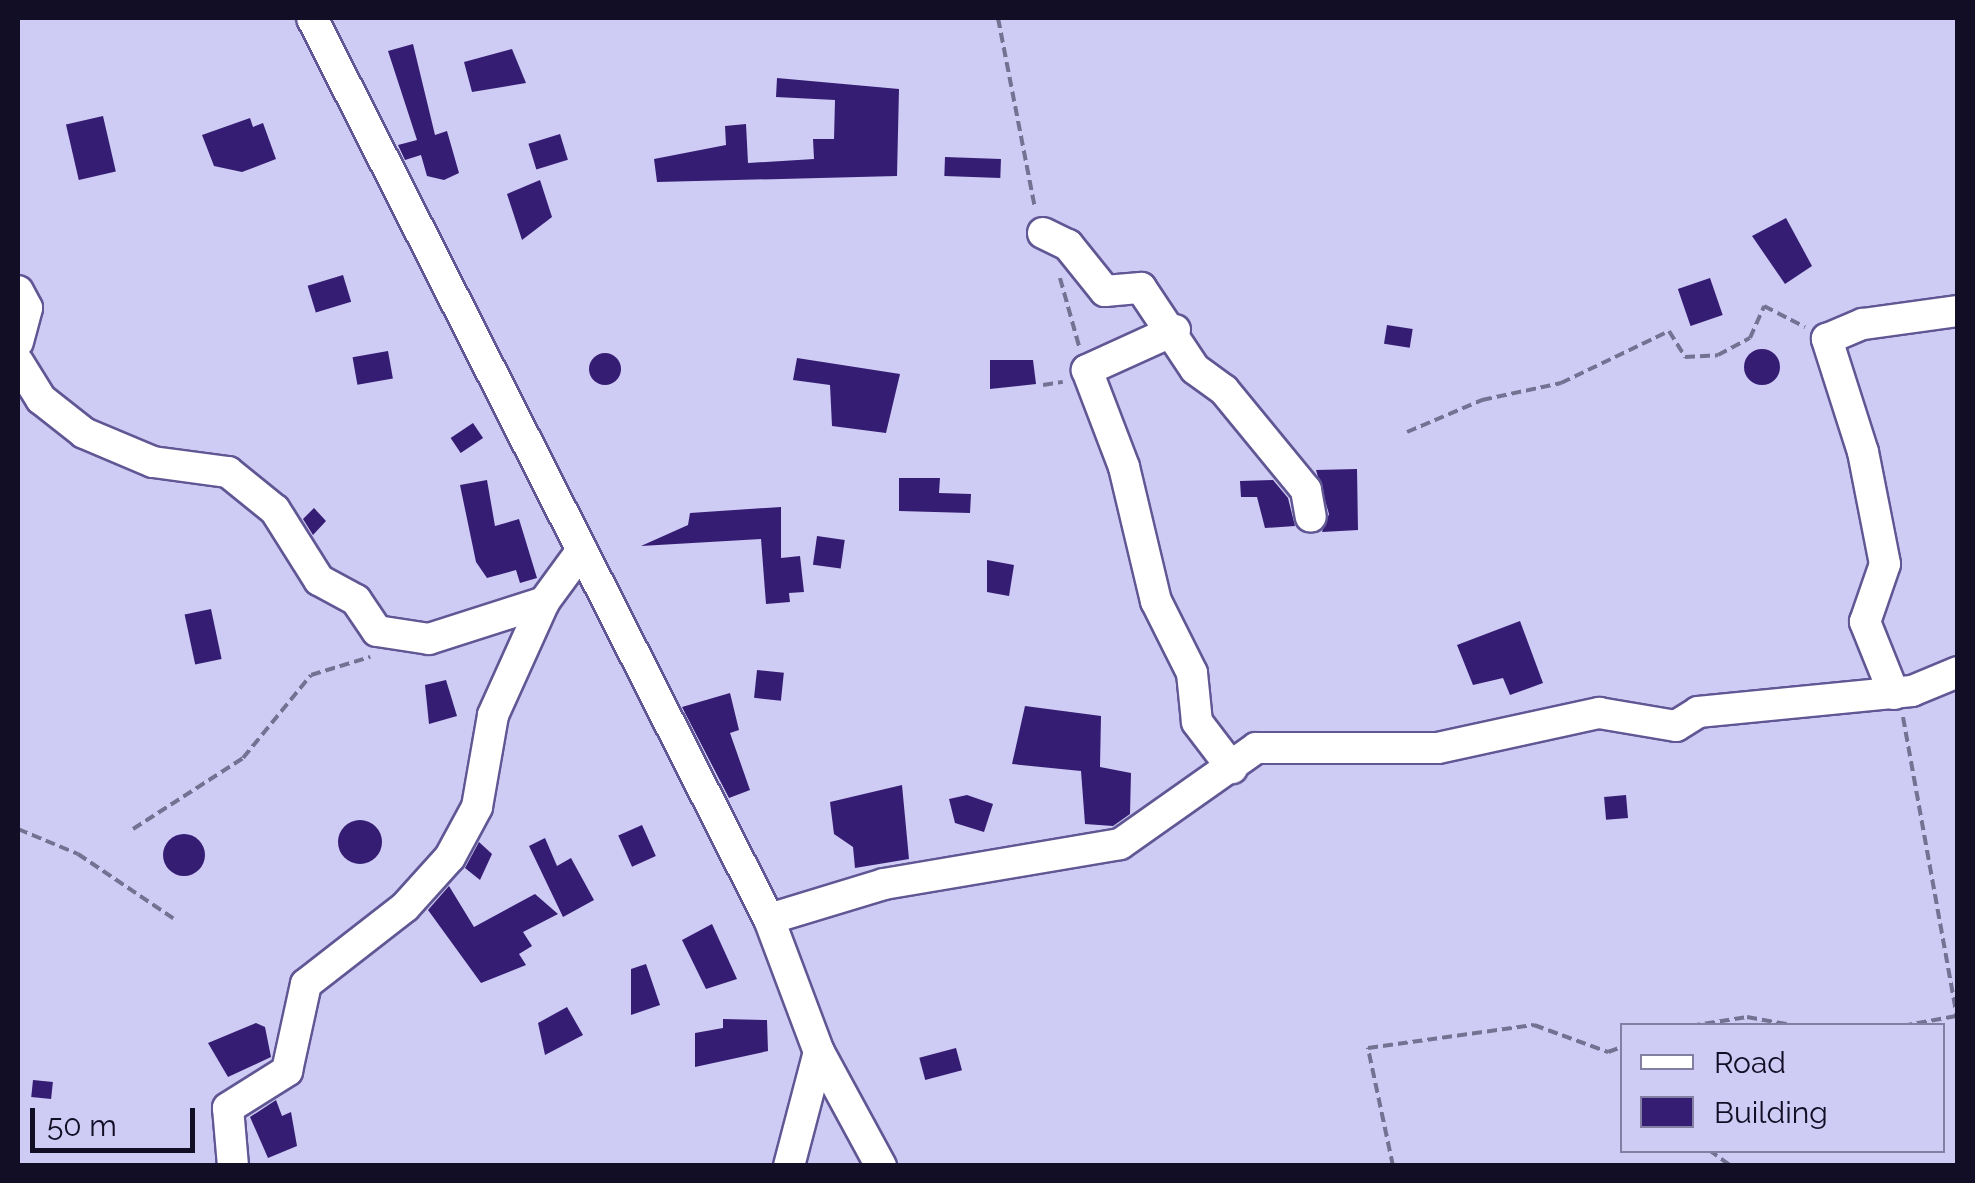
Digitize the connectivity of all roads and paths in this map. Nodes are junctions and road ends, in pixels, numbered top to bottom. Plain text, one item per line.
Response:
1 (312, 18) edge
2 (1043, 233) dead end
3 (18, 291) edge
4 (1958, 311) edge
5 (1175, 330) junction
6 (1827, 339) junction
7 (18, 342) edge
8 (18, 362) edge
9 (1407, 432) dead end
10 (1311, 518) dead end
11 (582, 550) junction
12 (544, 602) junction
13 (409, 636) junction
14 (1958, 672) edge
15 (1894, 694) junction
16 (1232, 768) junction
17 (132, 829) dead end
18 (18, 830) edge
19 (173, 918) dead end
20 (769, 920) junction
21 (1957, 1019) edge
22 (1709, 1023) edge
23 (1781, 1023) edge
24 (1926, 1023) edge
25 (1620, 1048) edge
26 (819, 1052) junction
27 (234, 1166) edge
28 (789, 1166) edge
29 (881, 1166) edge
30 (1393, 1166) edge

1 - 11 street
2 - 5 street
3 - 7 street
4 - 6 street
5 - 10 street
5 - 16 street
6 - 9 path
6 - 15 street
8 - 13 street
11 - 12 street
11 - 20 street
12 - 13 street
12 - 27 street
13 - 17 path
14 - 15 street
15 - 16 street
15 - 21 path
16 - 20 street
18 - 19 path
20 - 26 street
21 - 24 path
22 - 23 path
25 - 30 path
26 - 28 street
26 - 29 street

